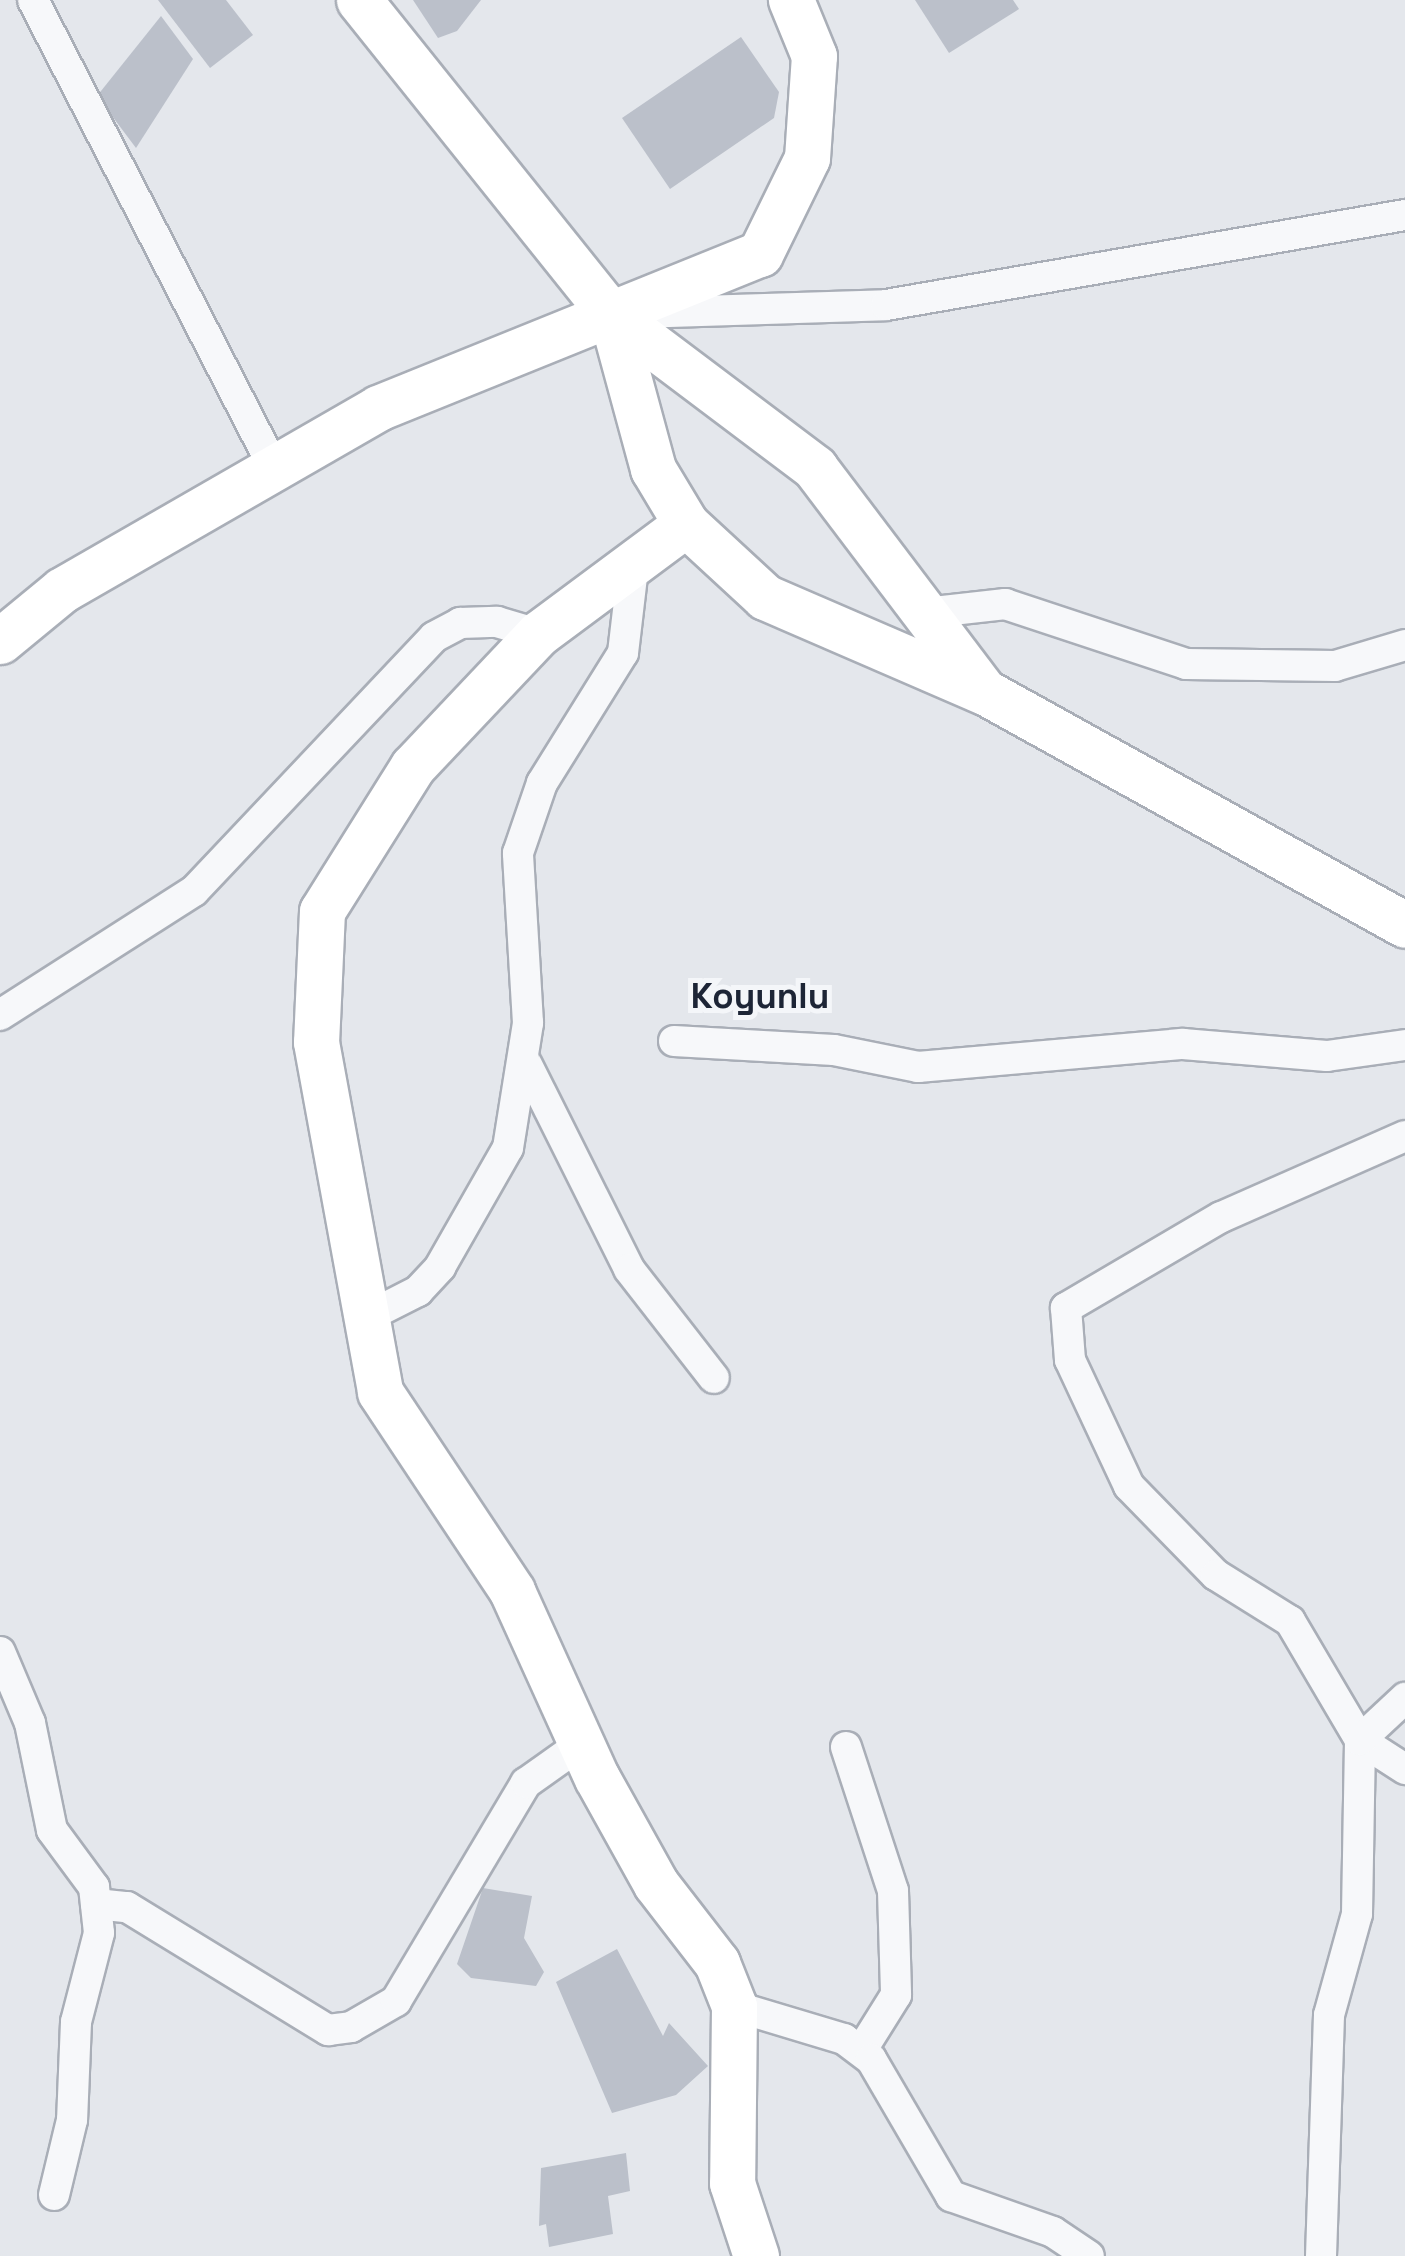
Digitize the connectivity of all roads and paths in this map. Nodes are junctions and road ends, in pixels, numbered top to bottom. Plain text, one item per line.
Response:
1 (33, 0) edge
2 (359, 0) edge
3 (791, 0) edge
4 (1405, 215) edge
5 (611, 314) junction
6 (274, 468) junction
7 (686, 524) junction
8 (634, 560) junction
9 (925, 612) junction
10 (538, 634) junction
11 (0, 640) edge
12 (1405, 644) edge
13 (985, 692) junction
14 (1405, 924) edge
15 (0, 1015) edge
16 (674, 1041) dead end
17 (1405, 1045) edge
18 (525, 1062) junction
19 (1405, 1136) edge
20 (363, 1319) junction
21 (714, 1378) dead end
22 (0, 1652) edge
23 (1405, 1698) edge
24 (1360, 1740) junction
25 (582, 1744) junction
26 (846, 1747) dead end
27 (1405, 1769) edge
28 (96, 1904) junction
29 (734, 2006) junction
30 (861, 2051) junction
31 (54, 2196) dead end
32 (756, 2256) edge
33 (1089, 2256) edge
34 (1321, 2256) edge

1 - 6 street
2 - 5 street
3 - 5 street
4 - 5 street
5 - 6 street
5 - 7 street
5 - 9 street
6 - 11 street
7 - 8 street
7 - 13 street
8 - 10 street
8 - 18 street
9 - 12 street
9 - 13 street
10 - 15 street
10 - 20 street
13 - 14 street
16 - 17 street
18 - 20 street
18 - 21 street
19 - 24 street
20 - 25 street
22 - 28 street
23 - 24 street
24 - 27 street
24 - 34 street
25 - 28 street
25 - 29 street
26 - 30 street
28 - 31 street
29 - 30 street
29 - 32 street
30 - 33 street

